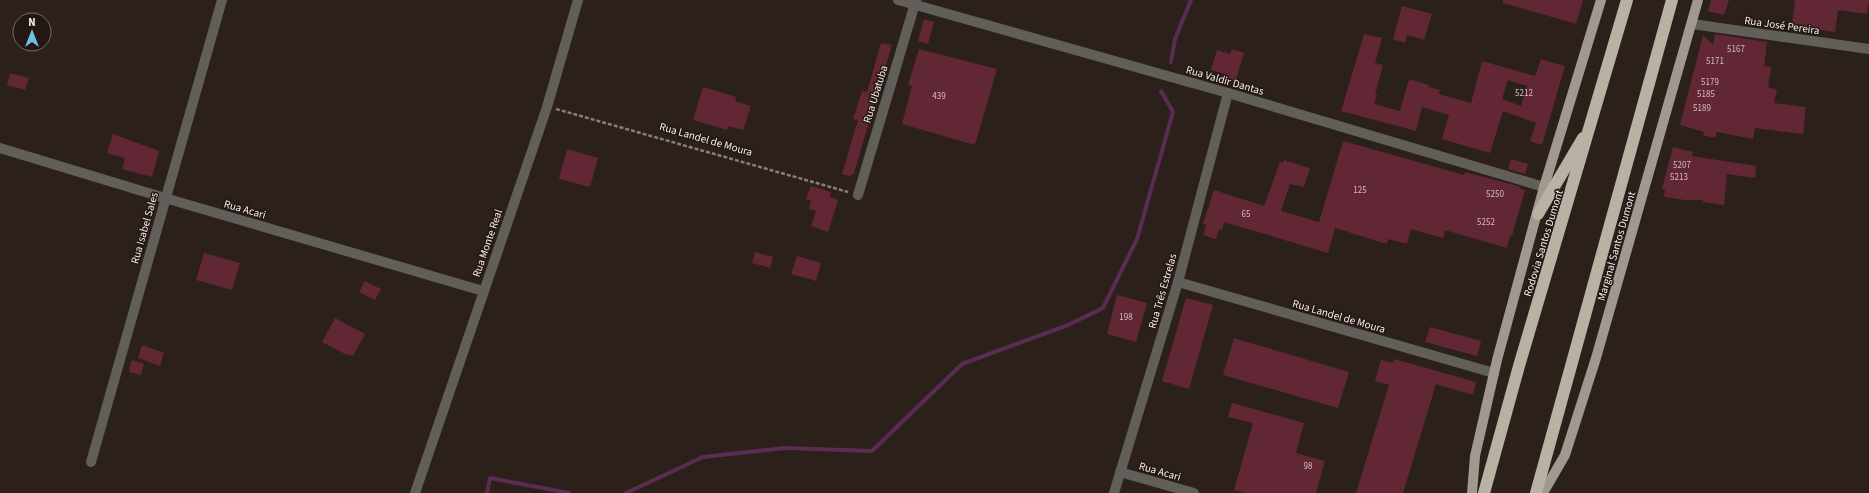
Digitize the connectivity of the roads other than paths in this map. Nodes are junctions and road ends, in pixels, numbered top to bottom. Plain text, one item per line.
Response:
1 (222, 0) edge
2 (578, 0) edge
3 (898, 0) edge
4 (1601, 0) edge
5 (1627, 0) edge
6 (1672, 0) edge
7 (1698, 0) edge
8 (915, 2) edge
9 (1692, 24) junction
10 (1869, 49) edge
11 (1228, 93) junction
12 (1590, 127) junction
13 (0, 148) edge
14 (1544, 188) junction
15 (858, 195) road end
16 (165, 198) junction
17 (1538, 214) junction
18 (1178, 282) junction
19 (483, 291) junction
20 (1494, 374) junction
21 (91, 462) dead end
22 (1120, 472) junction
23 (415, 493) edge
24 (1114, 493) edge
25 (1194, 493) edge
26 (1472, 493) edge
27 (1484, 493) edge
28 (1536, 493) edge
29 (1543, 493) edge

1 - 16 street, Rua Isabel Sales
2 - 19 street, Rua Monte Real
3 - 8 street, Rua Valdir Dantas
4 - 14 main road
5 - 12 highway, Rodovia Santos Dumont
6 - 28 highway
7 - 9 main road, Marginal Santos Dumont
8 - 11 street, Rua Valdir Dantas
8 - 15 street, Rua Ubatuba
9 - 10 street, Rua José Pereira
9 - 29 main road, Marginal Santos Dumont
11 - 14 street, Rua Valdir Dantas
11 - 18 street, Rua Três Estrelas
12 - 17 highway
12 - 27 highway, Rodovia Santos Dumont
13 - 16 street, Rua Acari
14 - 17 main road
16 - 19 street, Rua Acari
16 - 21 street, Rua Isabel Sales
17 - 20 main road
18 - 20 street, Rua Landel de Moura
18 - 22 street, Rua Três Estrelas
19 - 23 street, Rua Monte Real
20 - 26 main road
22 - 24 street, Rua Três Estrelas
22 - 25 street, Rua Acari

